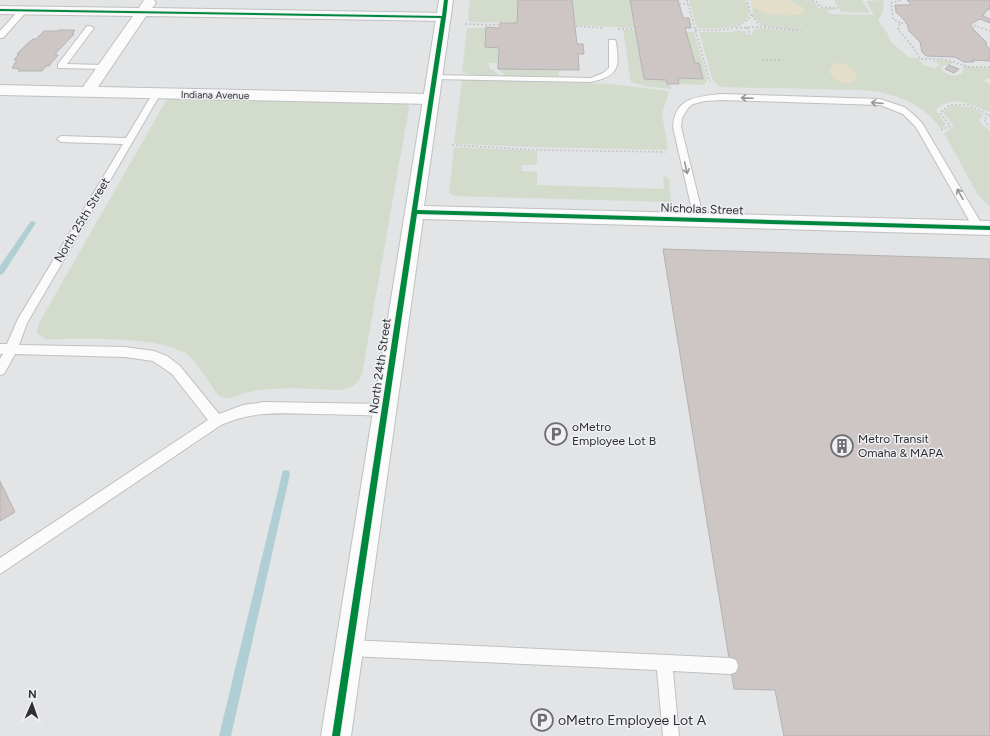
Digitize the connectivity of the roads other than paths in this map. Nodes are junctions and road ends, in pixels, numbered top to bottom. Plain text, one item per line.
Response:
1 (146, 6) edge
2 (445, 8) edge
3 (0, 10) edge
4 (24, 10) junction
5 (90, 28) dead end
6 (0, 36) edge
7 (612, 42) dead end
8 (104, 67) junction
9 (434, 77) junction
10 (0, 90) edge
11 (86, 92) junction
12 (157, 93) junction
13 (431, 99) junction
14 (61, 139) dead end
15 (129, 141) junction
16 (414, 212) junction
17 (699, 220) junction
18 (984, 228) edge
19 (6, 349) edge
20 (0, 370) edge
21 (384, 410) junction
22 (217, 421) junction
23 (0, 567) edge
24 (349, 648) junction
25 (664, 663) junction
26 (730, 666) dead end
27 (336, 736) edge
28 (671, 736) edge

1 - 2 street
1 - 4 street
1 - 8 street
2 - 9 street, North 24th Street
3 - 4 street
4 - 6 lane
5 - 8 lane
7 - 9 lane
8 - 11 street
9 - 13 street, North 24th Street
10 - 11 street, Indiana Avenue
11 - 12 street, Indiana Avenue
12 - 13 street, Indiana Avenue
12 - 15 lane, North 25th Street
13 - 16 street, North 24th Street
14 - 15 lane
15 - 19 lane, North 25th Street
16 - 17 street, Nicholas Street
16 - 21 street, North 24th Street
17 - 18 street, Nicholas Street
18 -> 17 lane
19 - 20 lane, North 25th Street
19 - 22 lane
21 - 22 lane
21 - 24 street, North 24th Street
22 - 23 lane
24 - 25 lane
24 - 27 street, North 24th Street
25 - 26 lane
25 - 28 lane

